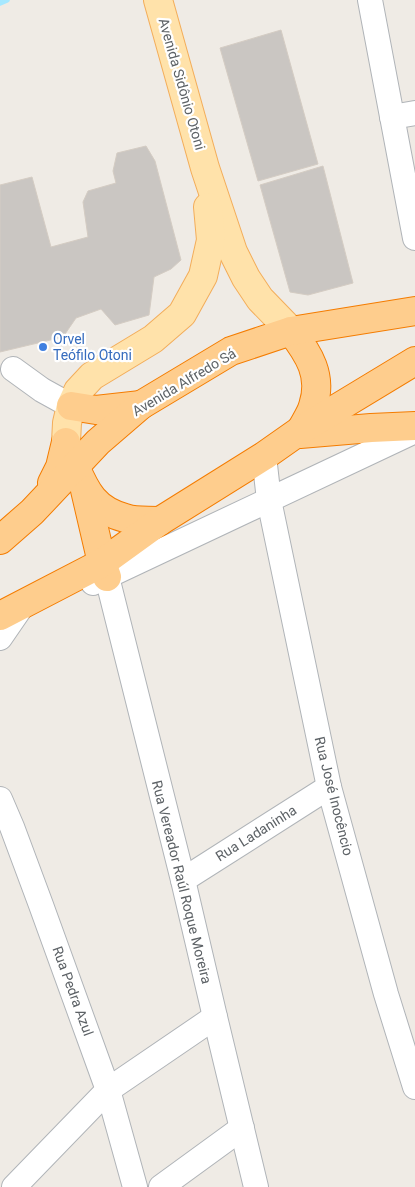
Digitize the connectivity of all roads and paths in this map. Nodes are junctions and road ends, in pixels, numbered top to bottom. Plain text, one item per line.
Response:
1 (158, 0) edge
2 (370, 0) edge
3 (404, 115) edge
4 (205, 168) junction
5 (415, 238) edge
6 (415, 311) edge
7 (291, 331) junction
8 (415, 361) edge
9 (13, 369) dead end
10 (141, 405) junction
11 (71, 406) junction
12 (415, 426) edge
13 (415, 431) edge
14 (298, 432) junction
15 (264, 456) junction
16 (76, 466) junction
17 (269, 500) junction
18 (160, 521) junction
19 (0, 540) edge
20 (104, 570) junction
21 (11, 611) edge
22 (0, 638) edge
23 (329, 787) junction
24 (0, 799) edge
25 (182, 880) junction
26 (215, 1017) junction
27 (415, 1087) edge
28 (108, 1090) junction
29 (242, 1128) junction
30 (14, 1187) edge
31 (135, 1187) edge
32 (161, 1187) edge
33 (256, 1187) edge

1 - 4 main road, Avenida Sidônio Otoni
2 - 3 street
3 - 5 street
4 - 7 main road
4 - 11 main road
6 - 7 highway, Avenida Alfredo Sá
7 - 10 highway, Avenida Alfredo Sá
7 - 14 highway
8 - 14 highway
9 - 11 street
10 - 11 highway
10 - 16 highway, Avenida Alfredo Sá
11 - 16 main road
12 - 14 highway
13 - 17 street
14 - 15 highway
15 - 17 street, Rua José Inocêncio
15 - 18 highway
16 - 18 highway
16 - 19 highway, Avenida Alfredo Sá
16 - 20 highway
17 - 20 street
17 - 23 street, Rua José Inocêncio
18 - 20 highway
20 - 21 highway
20 - 25 street, Rua Vereador Raúl Roque Moreira
21 - 22 street
23 - 25 street, Rua Ladaninha
23 - 27 street, Rua José Inocêncio
24 - 28 street, Rua Pedra Azul
25 - 26 street, Rua Vereador Raúl Roque Moreira
26 - 28 street
26 - 29 street, Rua Vereador Raúl Roque Moreira
28 - 30 street
28 - 31 street, Rua Pedra Azul
29 - 32 street
29 - 33 street, Rua Vereador Raúl Roque Moreira

